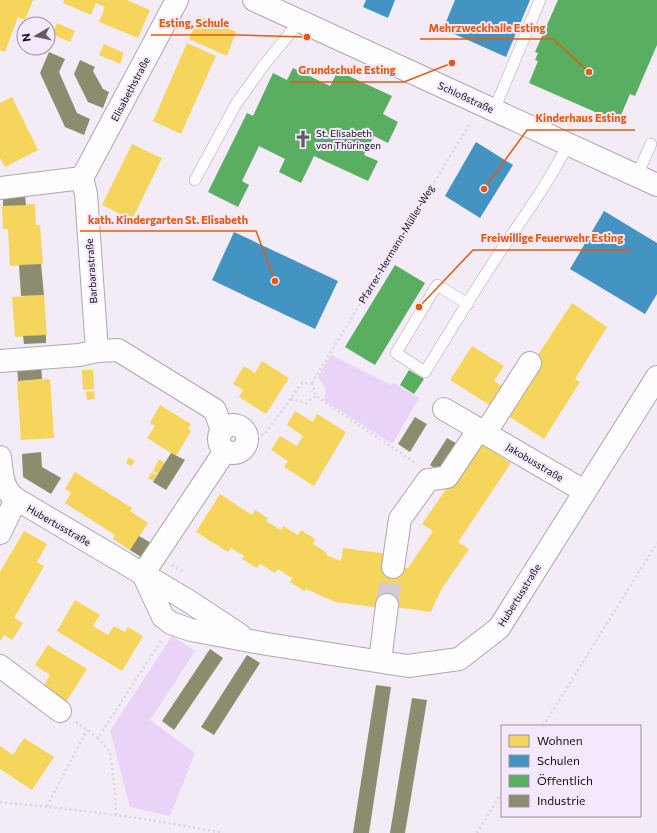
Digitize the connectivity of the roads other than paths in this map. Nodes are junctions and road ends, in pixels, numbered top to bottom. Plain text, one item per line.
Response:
1 (177, 0) edge
2 (254, 0) edge
3 (540, 0) edge
4 (300, 21) junction
5 (488, 107) junction
6 (568, 144) junction
7 (651, 144) dead end
8 (637, 175) junction
9 (82, 178) junction
10 (195, 180) dead end
11 (657, 185) edge
12 (0, 188) edge
13 (468, 304) junction
14 (97, 351) junction
15 (0, 361) edge
16 (530, 363) dead end
17 (657, 377) edge
18 (444, 409) dead end
19 (483, 431) junction
20 (247, 439) road end
21 (224, 441) junction
22 (0, 457) edge
23 (584, 491) junction
24 (16, 499) junction
25 (0, 534) edge
26 (392, 567) tunnel mouth
27 (143, 574) junction
28 (387, 606) tunnel mouth
29 (380, 661) junction
30 (0, 666) edge
31 (60, 711) road end

1 - 9 street, Elisabethstraße
2 - 4 street, Schloßstraße
3 - 5 lane
4 - 5 street, Schloßstraße
4 - 10 lane
5 - 6 street, Schloßstraße
6 - 8 street, Schloßstraße
6 - 13 lane
7 - 8 lane
8 - 11 street, Schloßstraße
9 - 12 street
9 - 14 street, Barbarastraße
13 - 13 lane
14 - 15 street
14 - 21 street
16 - 19 street
17 - 23 street, Hubertusstraße
18 - 19 street, Jakobusstraße
19 - 23 street, Jakobusstraße
19 - 26 street
20 - 21 street
21 - 27 street
22 - 24 street, Hubertusstraße
23 - 29 street, Hubertusstraße
24 - 25 street
24 - 27 street, Hubertusstraße
27 - 29 street, Hubertusstraße
28 - 29 street
30 - 31 street

